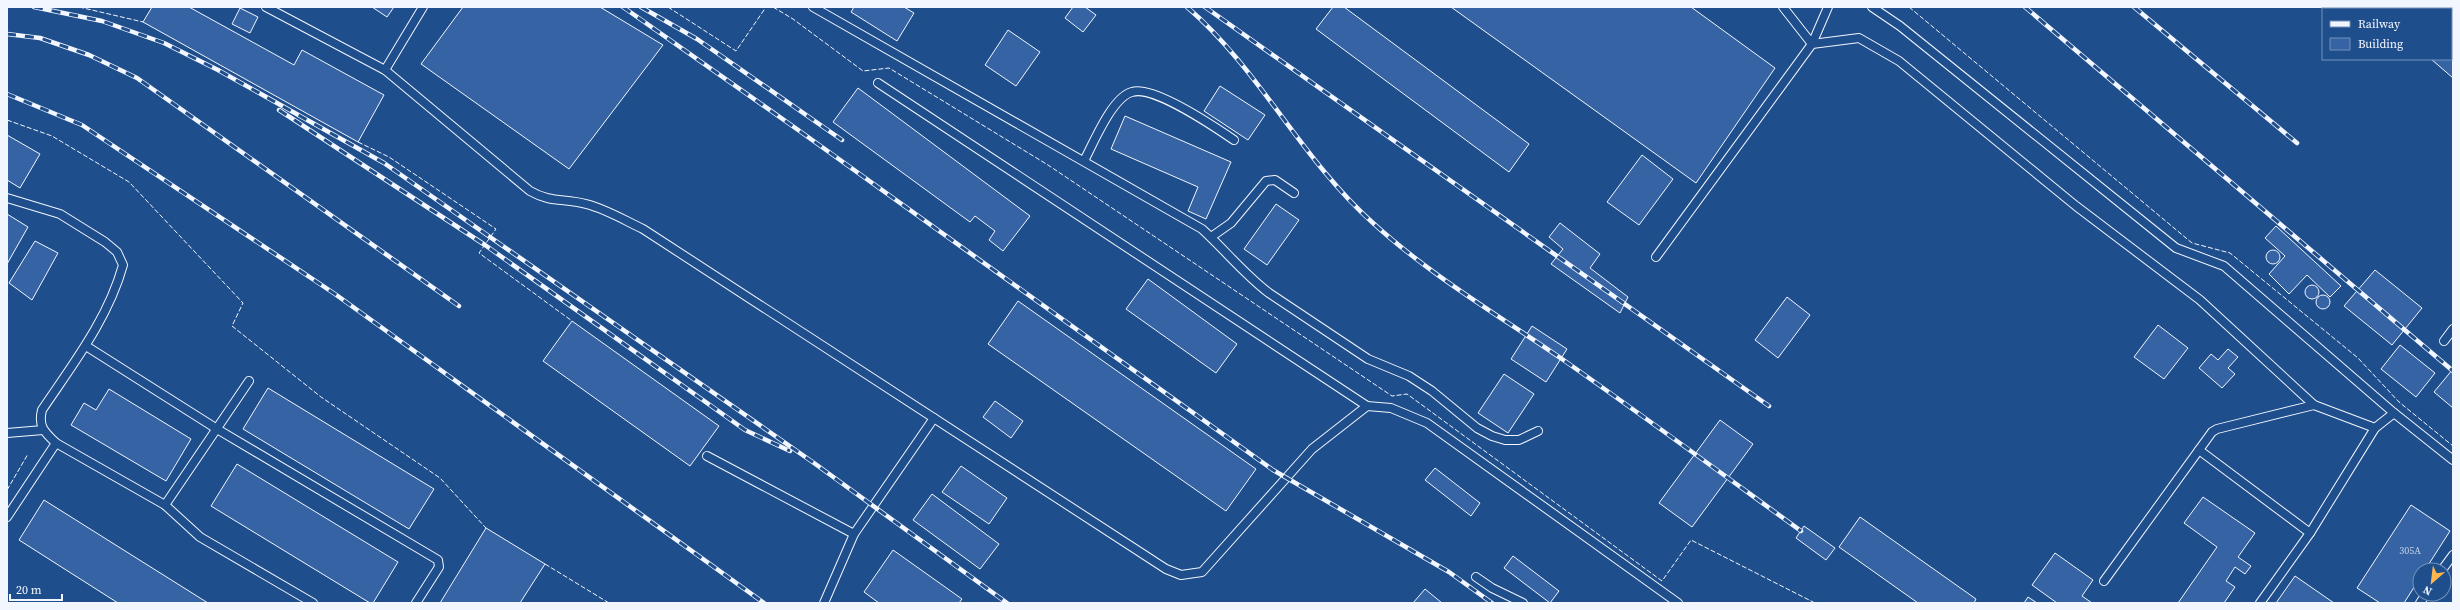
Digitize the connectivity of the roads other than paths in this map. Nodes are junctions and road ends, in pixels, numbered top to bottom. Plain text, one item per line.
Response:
1 (266, 7) edge
2 (423, 7) edge
3 (813, 7) edge
4 (1782, 7) edge
5 (1828, 7) edge
6 (1872, 7) edge
7 (1812, 44) junction
8 (385, 70) junction
9 (878, 83) dead end
10 (1234, 140) dead end
11 (1084, 161) junction
12 (1294, 193) dead end
13 (7, 198) edge
14 (1211, 237) junction
15 (1656, 257) dead end
16 (2453, 329) edge
17 (2444, 341) dead end
18 (86, 346) junction
19 (249, 381) dead end
20 (2314, 405) junction
21 (1367, 406) junction
22 (2394, 413) junction
23 (934, 418) junction
24 (2375, 428) junction
25 (217, 429) junction
26 (43, 430) junction
27 (1538, 431) dead end
28 (7, 433) edge
29 (56, 443) junction
30 (2199, 450) junction
31 (707, 456) dead end
32 (2453, 460) edge
33 (165, 504) junction
34 (7, 517) edge
35 (2310, 533) junction
36 (854, 534) junction
37 (1476, 577) dead end
38 (2104, 581) dead end
39 (313, 603) edge
40 (416, 603) edge
41 (824, 603) edge
42 (1523, 603) edge
43 (1678, 603) edge
44 (2260, 603) edge

1 - 8 lane
2 - 8 lane
3 - 11 lane
4 - 7 lane
5 - 7 lane
6 - 22 lane
7 - 15 lane
7 - 20 lane
8 - 23 lane
9 - 21 lane
10 - 11 lane
11 - 14 lane
12 - 14 lane
13 - 18 lane
14 - 27 lane
16 - 17 lane
18 - 25 lane
18 - 26 lane
19 - 25 lane
20 - 24 lane
20 - 30 lane
21 - 23 lane
21 - 43 lane
22 - 24 lane
22 - 32 lane
23 - 36 lane
24 - 35 lane
25 - 33 lane
25 - 40 lane
26 - 28 lane
26 - 29 lane
29 - 33 lane
29 - 34 lane
30 - 35 lane
30 - 38 lane
31 - 36 lane
33 - 39 lane
35 - 44 lane
36 - 41 lane
37 - 42 lane

